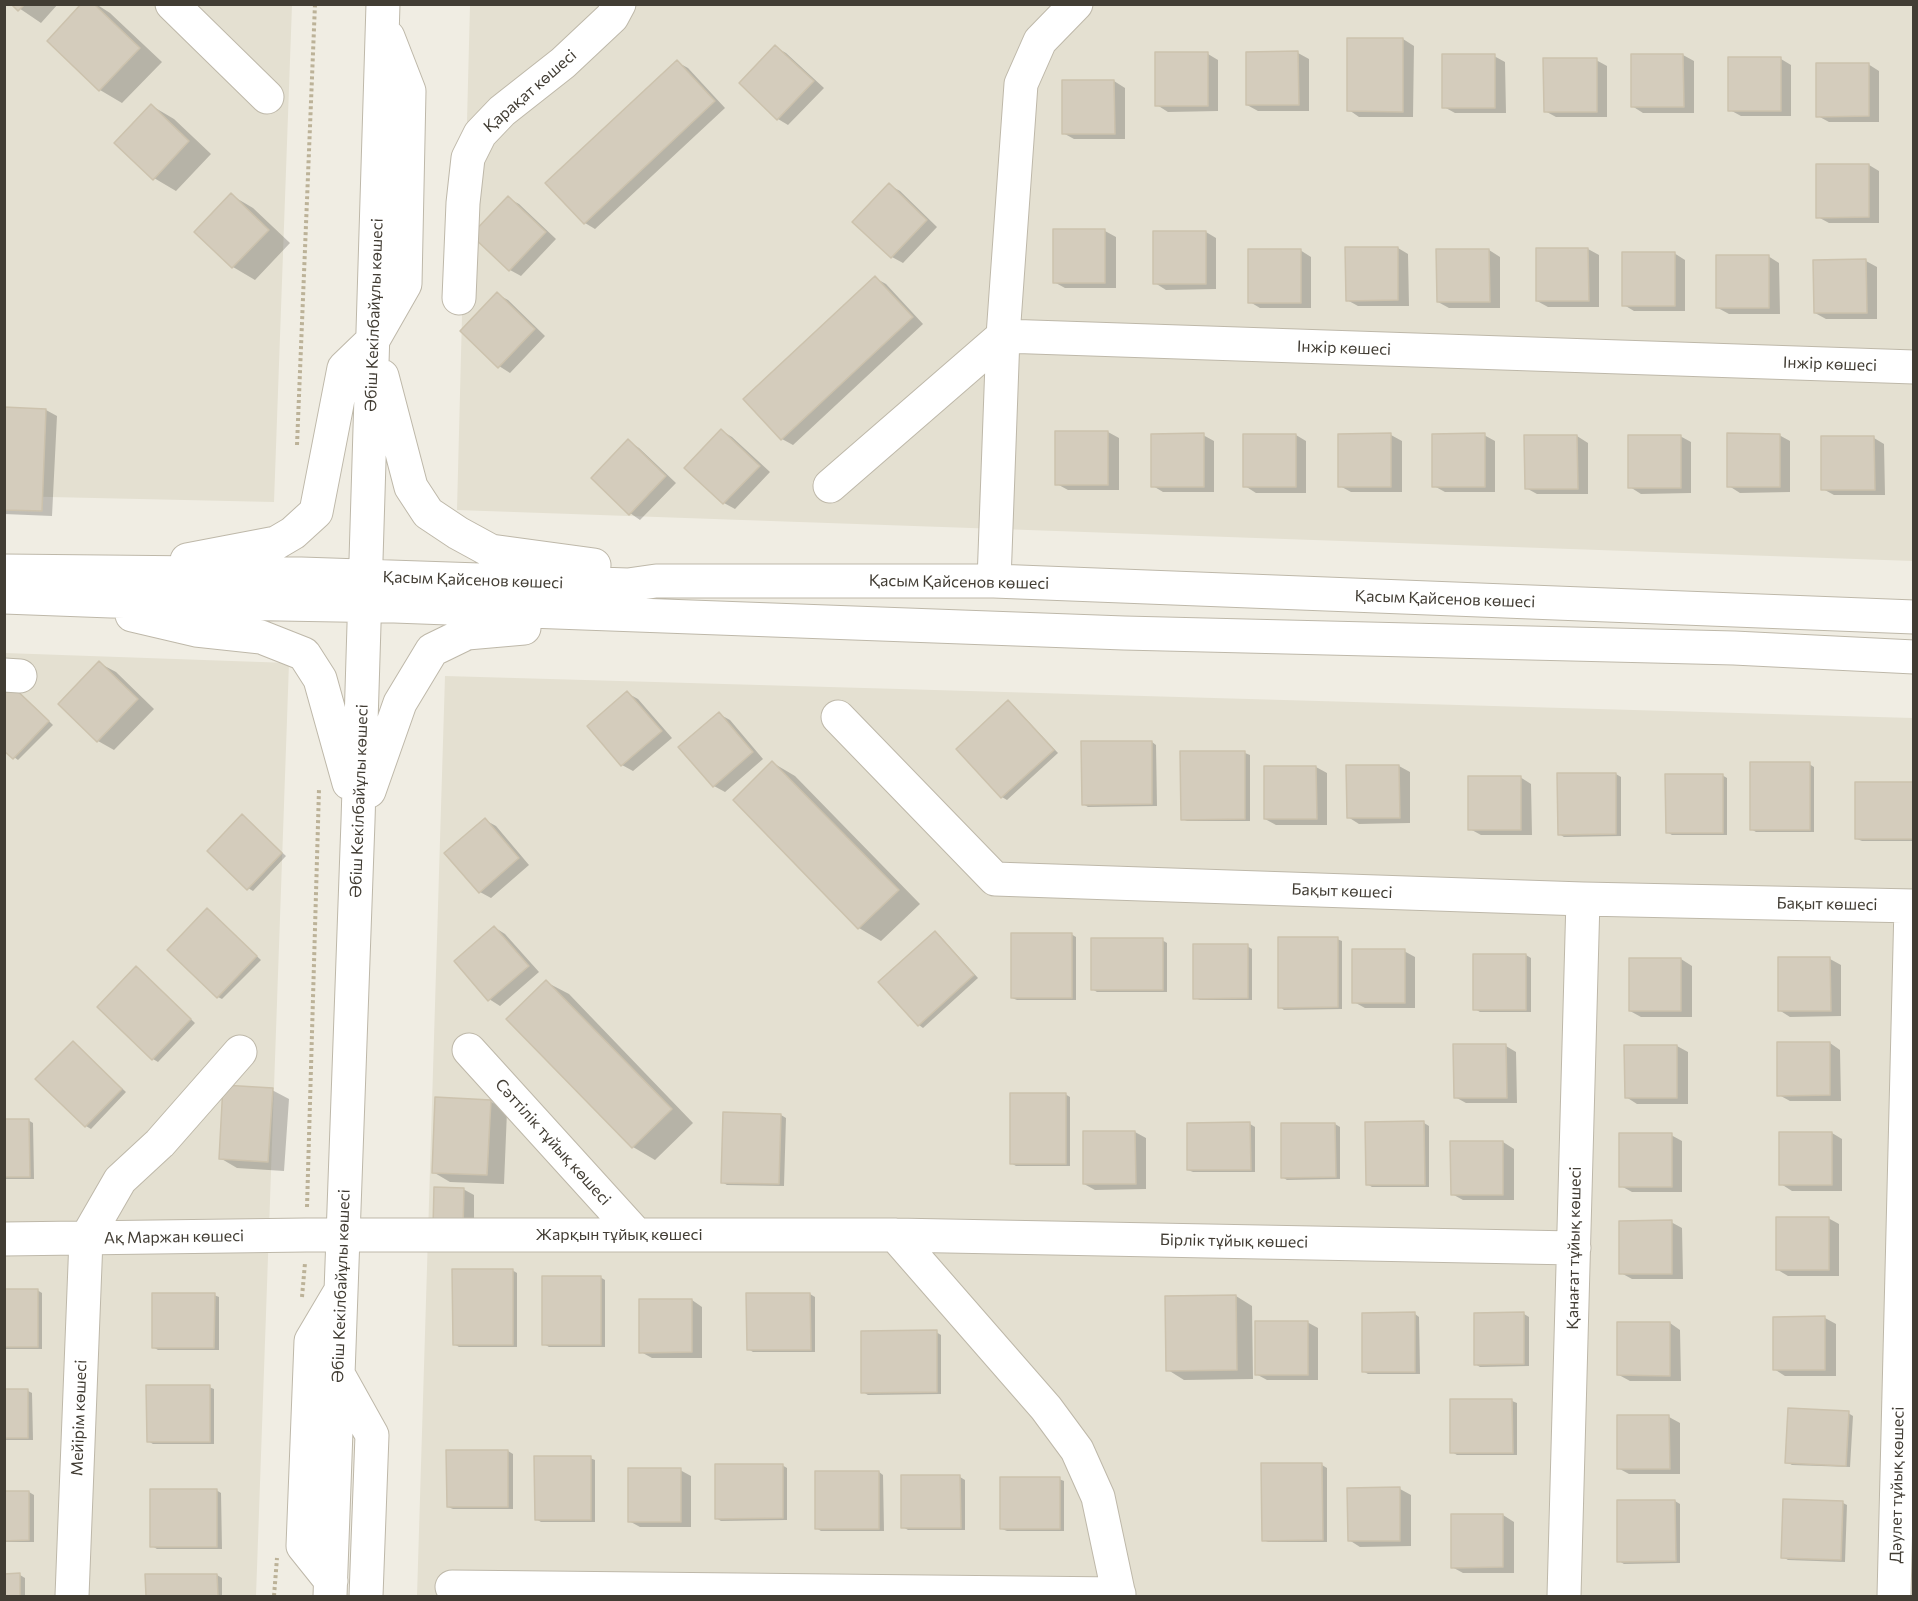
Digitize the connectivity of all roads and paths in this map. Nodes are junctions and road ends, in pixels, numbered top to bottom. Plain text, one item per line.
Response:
1 (172, 4) edge
2 (315, 4) edge
3 (619, 4) edge
4 (1076, 4) edge
5 (383, 14) edge
6 (267, 97) dead end
7 (459, 298) dead end
8 (1003, 336) junction
9 (373, 340) junction
10 (1914, 367) edge
11 (297, 454) dead end
12 (830, 486) dead end
13 (4, 571) edge
14 (129, 573) junction
15 (656, 581) junction
16 (994, 581) junction
17 (365, 592) junction
18 (4, 597) edge
19 (111, 601) junction
20 (641, 615) junction
21 (1914, 617) edge
22 (1914, 657) edge
23 (838, 717) dead end
24 (319, 778) dead end
25 (358, 821) junction
26 (1583, 899) junction
27 (1912, 906) edge
28 (469, 1050) dead end
29 (240, 1052) dead end
30 (895, 1234) junction
31 (306, 1235) junction
32 (343, 1235) junction
33 (637, 1235) junction
34 (4, 1239) edge
35 (86, 1239) junction
36 (1574, 1248) junction
37 (341, 1291) junction
38 (302, 1307) dead end
39 (338, 1374) junction
40 (278, 1550) dead end
41 (452, 1587) dead end
42 (330, 1589) edge
43 (1119, 1595) edge
44 (72, 1596) edge
45 (274, 1596) edge
46 (366, 1596) edge
47 (1564, 1596) edge
48 (1894, 1596) edge

1 - 6 street
2 - 11 path
3 - 7 street, Қарақат көшесі
4 - 8 street
5 - 9 street, Әбіш Кекілбайұлы көшесі
8 - 10 street, Інжір көшесі
8 - 12 street
8 - 16 street
9 - 14 street
9 - 15 street
9 - 17 street, Әбіш Кекілбайұлы көшесі
13 - 14 street, Қасым Қайсенов көшесі
14 - 17 street, Қасым Қайсенов көшесі
15 - 16 street, Қасым Қайсенов көшесі
15 - 17 street, Қасым Қайсенов көшесі
16 - 21 street, Қасым Қайсенов көшесі
17 - 19 street, Қасым Қайсенов көшесі
17 - 20 street, Қасым Қайсенов көшесі
17 - 25 street, Әбіш Кекілбайұлы көшесі
18 - 19 street, Қасым Қайсенов көшесі
19 - 25 street
20 - 22 street, Қасым Қайсенов көшесі
20 - 25 street
23 - 26 street, Бақыт көшесі
24 - 31 path
25 - 32 street, Әбіш Кекілбайұлы көшесі
26 - 27 street, Бақыт көшесі
26 - 36 street, Қанағат тұйық көшесі
27 - 48 street, Дәулет тұйық көшесі
28 - 33 street, Сәттілік тұйық көшесі
29 - 35 street
30 - 33 street, Жарқын тұйық көшесі
30 - 36 street, Бірлік тұйық көшесі
30 - 43 street
31 - 32 street, Ақ Маржан көшесі
31 - 35 street, Ақ Маржан көшесі
31 - 38 path
32 - 33 street, Жарқын тұйық көшесі
32 - 37 street, Әбіш Кекілбайұлы көшесі
34 - 35 street, Ақ Маржан көшесі
35 - 44 street, Мейірім көшесі
36 - 47 street, Қанағат тұйық көшесі
37 - 39 street, Әбіш Кекілбайұлы көшесі
37 - 42 street
39 - 42 street, Әбіш Кекілбайұлы көшесі
39 - 46 street
40 - 45 path
41 - 43 street

